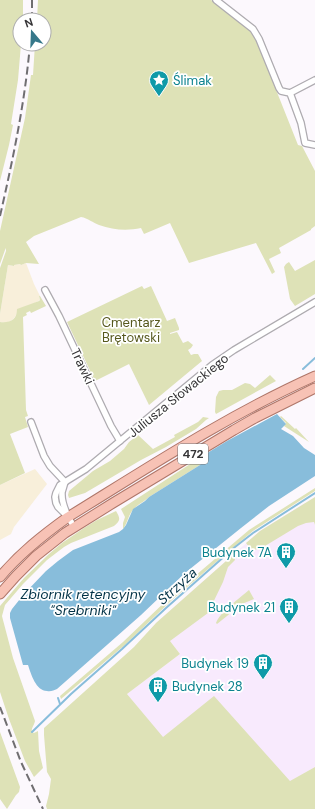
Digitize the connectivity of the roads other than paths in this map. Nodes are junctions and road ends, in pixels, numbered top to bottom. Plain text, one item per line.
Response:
1 (216, 0) edge
2 (315, 80) edge
3 (290, 93) junction
4 (315, 145) edge
5 (46, 290) dead end
6 (315, 302) edge
7 (315, 376) edge
8 (315, 388) edge
9 (31, 422) dead end
10 (120, 441) junction
11 (65, 482) junction
12 (68, 517) junction
13 (74, 527) junction
14 (0, 577) edge
15 (0, 594) edge

1 - 3 street
2 - 3 street
3 - 4 street
5 - 10 street, Trawki
6 - 10 street, Juliusza Słowackiego
7 - 12 main road, 472
8 - 13 main road, 472
9 - 11 street
10 - 11 street, Juliusza Słowackiego
11 - 12 street
12 - 13 street
12 - 14 main road, 472
13 - 15 main road, 472

